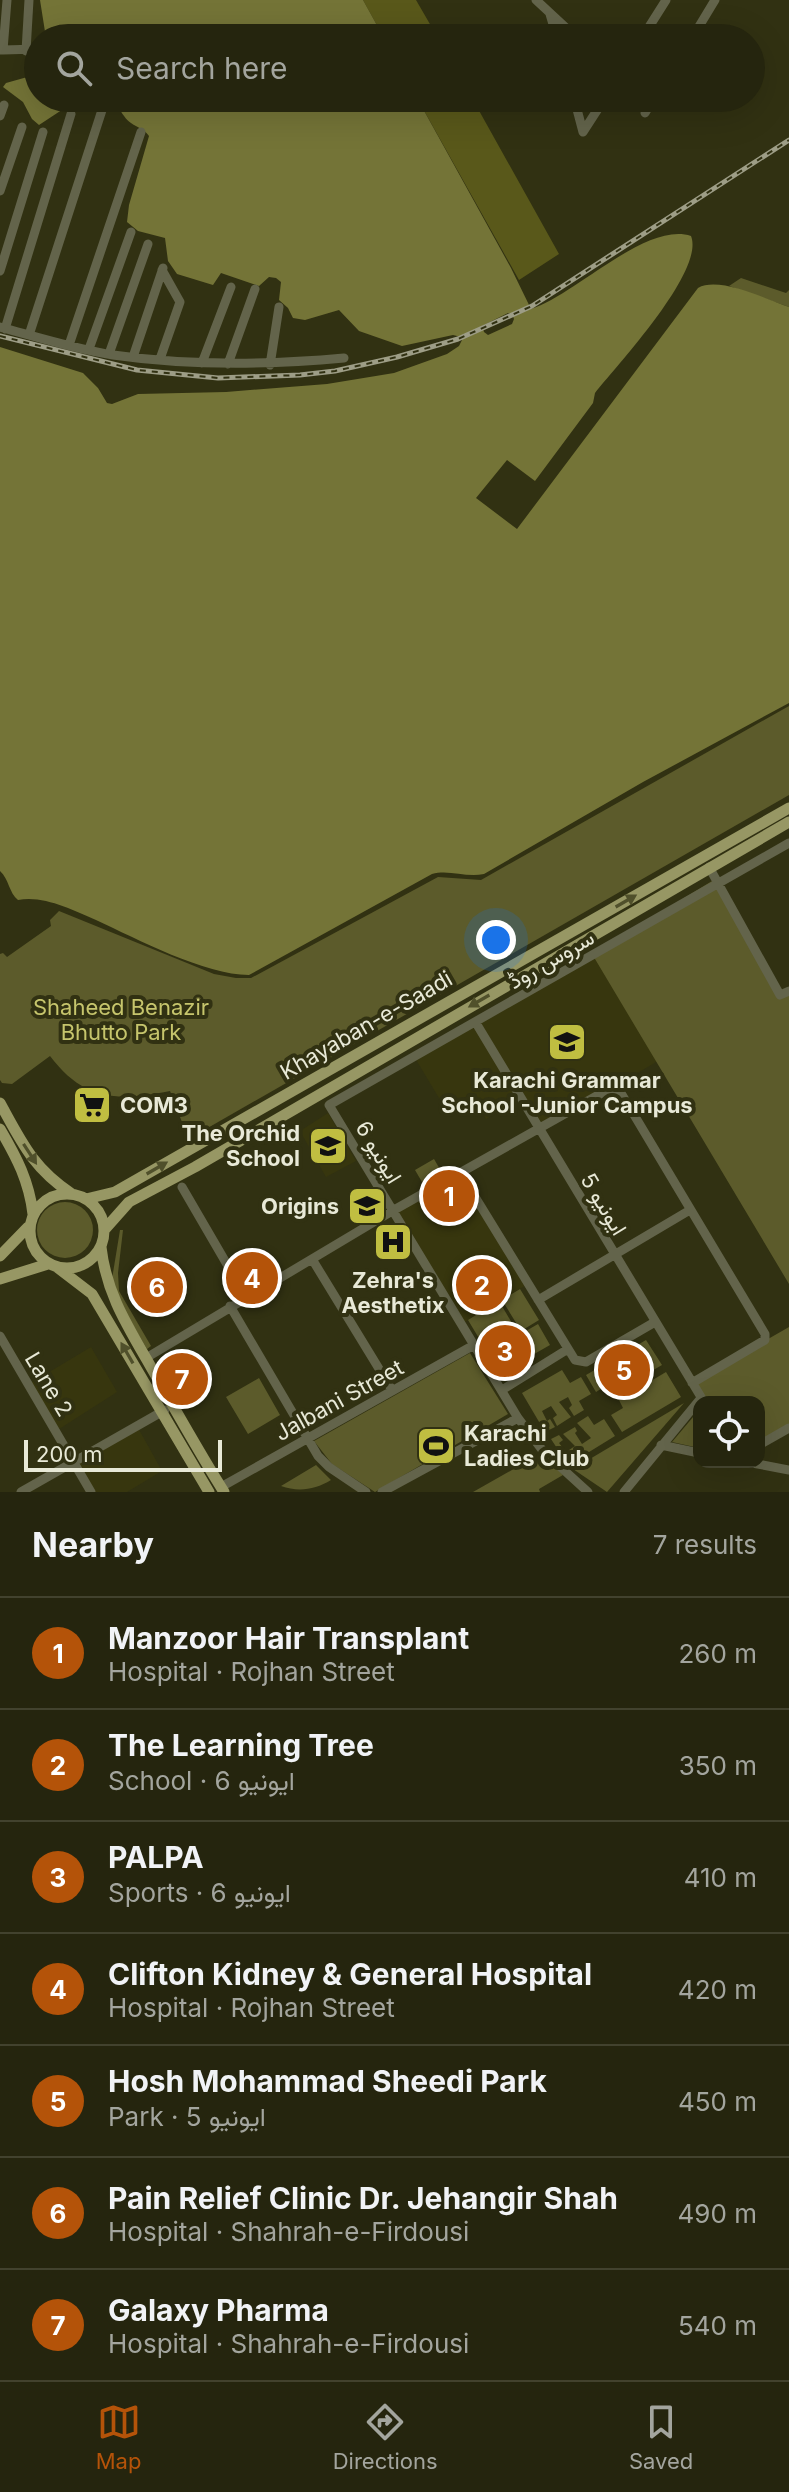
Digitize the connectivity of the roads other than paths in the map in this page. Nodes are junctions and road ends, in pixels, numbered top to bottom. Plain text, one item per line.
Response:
1 (7, 0) edge
2 (29, 0) edge
3 (536, 0) edge
4 (666, 0) edge
5 (715, 0) edge
6 (550, 13) junction
7 (28, 24) edge
8 (553, 24) edge
9 (562, 24) edge
10 (651, 24) edge
11 (700, 24) edge
12 (2, 50) edge
13 (24, 51) edge
14 (4, 105) dead end
15 (101, 112) edge
16 (578, 112) edge
17 (596, 112) edge
18 (71, 114) dead end
19 (0, 116) edge
20 (22, 127) dead end
21 (43, 132) dead end
22 (141, 132) dead end
23 (0, 191) edge
24 (131, 232) dead end
25 (148, 244) dead end
26 (0, 271) edge
27 (231, 287) dead end
28 (255, 289) dead end
29 (279, 307) dead end
30 (2, 328) edge
31 (29, 335) junction
32 (69, 345) junction
33 (89, 349) junction
34 (109, 354) junction
35 (133, 357) junction
36 (344, 358) dead end
37 (160, 359) junction
38 (202, 363) junction
39 (228, 364) junction
40 (270, 365) junction
41 (789, 808) edge
42 (789, 822) edge
43 (789, 843) edge
44 (709, 867) junction
45 (718, 884) junction
46 (789, 991) edge
47 (476, 1023) junction
48 (0, 1103) edge
49 (329, 1105) joint
50 (0, 1129) edge
51 (539, 1130) junction
52 (461, 1174) junction
53 (182, 1187) dead end
54 (72, 1194) junction
55 (86, 1199) junction
56 (394, 1210) junction
57 (690, 1210) junction
58 (33, 1214) junction
59 (28, 1227) junction
60 (105, 1229) junction
61 (101, 1247) junction
62 (614, 1254) junction
63 (0, 1256) edge
64 (312, 1259) junction
65 (53, 1266) junction
66 (0, 1279) edge
67 (246, 1297) junction
68 (538, 1300) junction
69 (230, 1306) junction
70 (655, 1322) junction
71 (0, 1336) edge
72 (474, 1345) junction
73 (568, 1349) junction
74 (146, 1358) junction
75 (692, 1383) junction
76 (392, 1390) junction
77 (502, 1390) junction
78 (700, 1396) edge
79 (167, 1409) junction
80 (693, 1411) edge
81 (518, 1418) junction
82 (789, 1428) edge
83 (307, 1438) junction
84 (765, 1442) edge
85 (661, 1445) junction
86 (693, 1452) edge
87 (74, 1461) junction
88 (765, 1465) edge
89 (789, 1470) edge
90 (218, 1490) edge
91 (21, 1492) edge
92 (91, 1492) edge
93 (366, 1492) edge
94 (382, 1492) edge
95 (588, 1492) edge
96 (624, 1492) edge

1 - 12 street
2 - 7 street
3 - 6 street
4 - 10 street
5 - 11 street
6 - 8 street
6 - 9 street
12 - 13 street
14 - 19 street
15 - 31 street
16 - 17 street
18 - 30 street
20 - 23 street
21 - 26 street
22 - 32 street
24 - 33 street
25 - 34 street
27 - 38 street
28 - 39 street
29 - 40 street
30 - 31 street
31 - 32 street
32 - 33 street
33 - 34 street
34 - 35 street
35 - 37 street
35 - 37 street
36 - 40 street
37 - 38 street
38 - 39 street
39 - 40 street
55 -> 41 main road, Khayaban-e-Saadi
42 - 44 main road, Khayaban-e-Saadi
43 - 45 street, سروس روڈ
44 - 45 street
44 -> 60 main road, Khayaban-e-Saadi
45 - 46 street
45 - 47 street, سروس روڈ
47 - 49 street, سروس روڈ
47 - 51 street, ایونیو 5
48 -> 54 main road
49 - 56 street, ایونیو 6
50 - 58 main road
51 - 52 street
51 - 57 street
51 - 62 street, ایونیو 5
52 - 56 street
52 - 68 street
53 - 67 street
54 - 55 main road
54 - 58 main road
55 - 60 main road
56 - 64 street
56 - 72 street, ایونیو 6
57 - 62 street
57 - 75 street
58 - 59 main road
59 - 63 main road
59 - 65 main road
60 - 61 main road
61 - 65 main road
61 - 74 main road
62 - 68 street
62 - 70 street, ایونیو 5
64 - 67 street
64 - 76 street
65 - 66 main road
79 -> 65 main road
67 - 69 street
68 - 73 street
69 - 74 street
69 - 83 street
70 - 73 street
70 - 75 street, ایونیو 5
71 - 87 street, Lane 2
72 - 76 street, Jalbani Street
72 - 77 street, ایونیو 6
73 - 77 street
74 - 79 main road
75 - 78 street, ایونیو 5
76 - 83 street, Jalbani Street
77 - 81 street, ایونیو 6
79 - 87 street
79 - 90 main road
80 - 85 street
81 - 94 street
81 - 95 street, ایونیو 6
82 - 84 street
83 - 90 street, Jalbani Street
83 - 93 street
85 - 86 street
85 - 96 street
87 - 91 street
87 - 92 street, Lane 2
88 - 89 street

